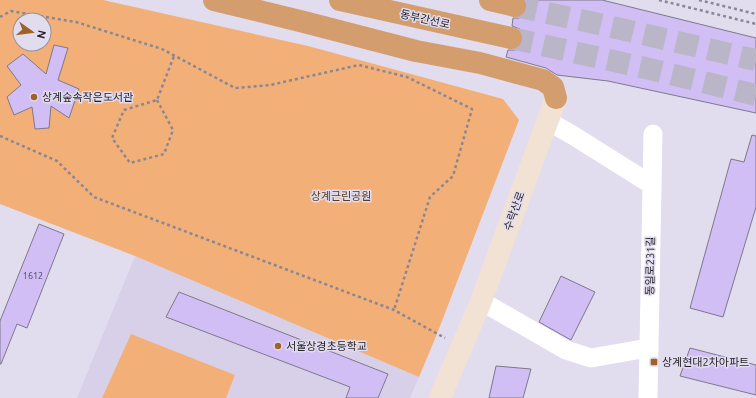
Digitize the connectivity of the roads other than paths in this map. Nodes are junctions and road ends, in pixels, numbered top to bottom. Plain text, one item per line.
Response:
1 (214, 0) edge
2 (340, 0) edge
3 (490, 0) edge
4 (515, 6) tunnel mouth
5 (511, 38) tunnel mouth
6 (556, 98) joint
7 (548, 121) junction
8 (653, 134) dead end
9 (652, 185) junction
10 (481, 301) junction
11 (648, 348) junction
12 (440, 398) edge
13 (648, 398) edge

1 - 6 highway
2 - 5 highway, 동부간선로
3 - 4 highway
6 - 7 street, 수락산로
7 - 9 street
7 - 10 street, 수락산로
8 - 9 street, 동일로231길
9 - 11 street, 동일로231길
10 - 11 street
10 - 12 street, 수락산로
11 - 13 street, 동일로231길

